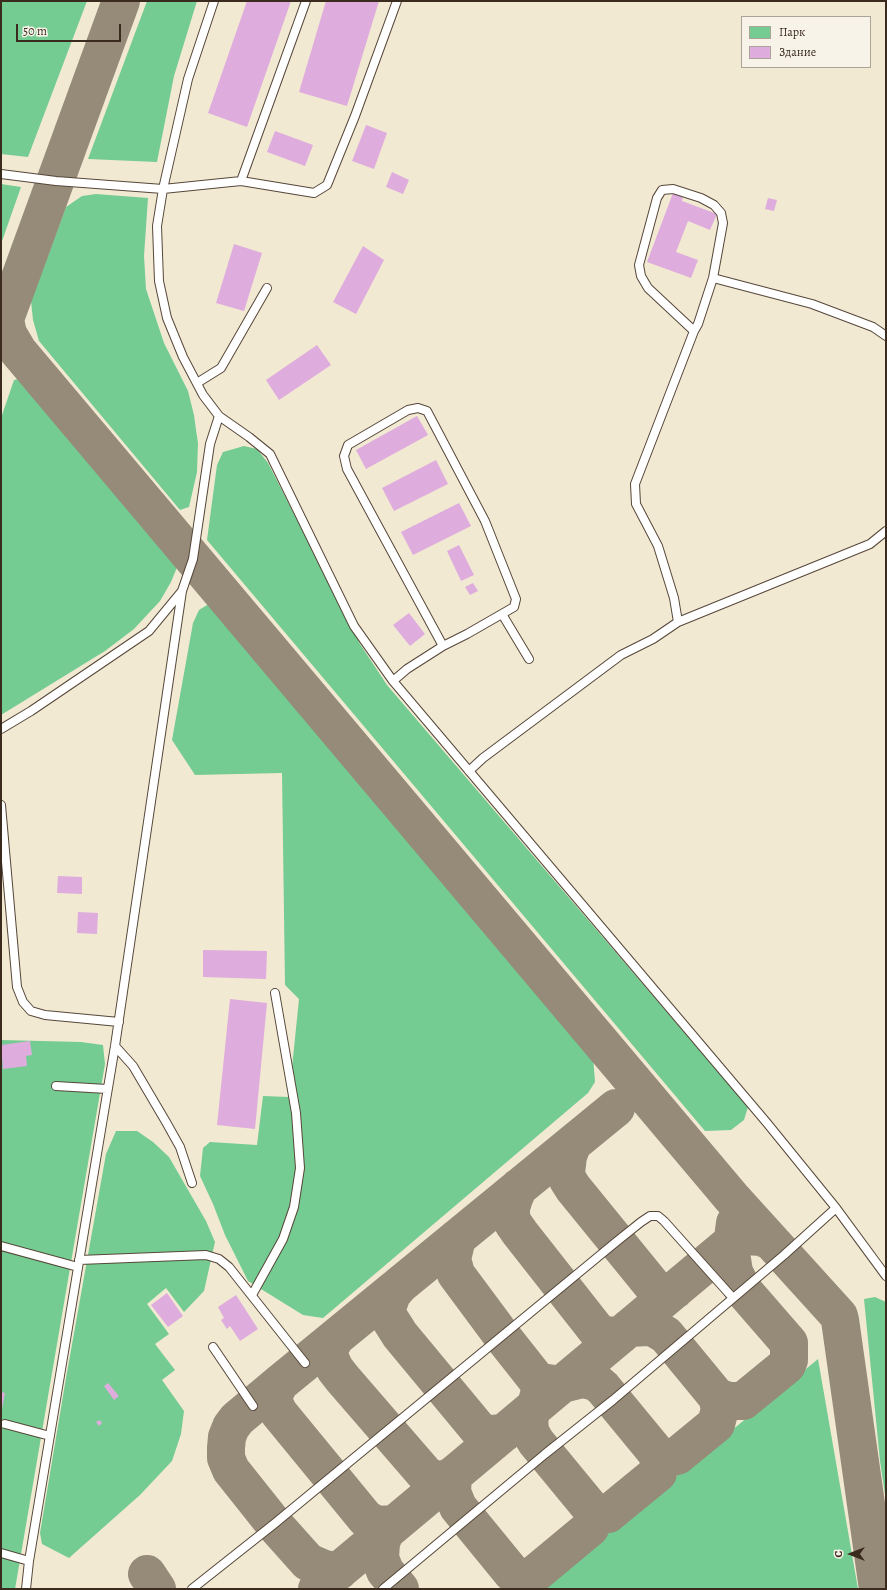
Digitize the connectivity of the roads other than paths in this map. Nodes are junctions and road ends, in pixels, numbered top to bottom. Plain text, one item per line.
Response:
1 (214, 1) edge
2 (306, 1) edge
3 (397, 1) edge
4 (1, 174) edge
5 (241, 181) junction
6 (163, 189) junction
7 (713, 278) junction
8 (267, 288) dead end
9 (694, 331) junction
10 (886, 336) edge
11 (197, 383) junction
12 (219, 416) junction
13 (886, 531) edge
14 (182, 591) junction
15 (502, 614) junction
16 (678, 622) junction
17 (443, 646) junction
18 (530, 660) dead end
19 (393, 681) junction
20 (1, 729) edge
21 (469, 771) junction
22 (1, 805) edge
23 (275, 993) dead end
24 (119, 1022) junction
25 (115, 1046) junction
26 (56, 1086) dead end
27 (107, 1089) junction
28 (192, 1183) dead end
29 (836, 1208) junction
30 (1, 1246) edge
31 (79, 1264) junction
32 (886, 1276) edge
33 (252, 1295) junction
34 (733, 1298) junction
35 (213, 1347) dead end
36 (305, 1363) dead end
37 (253, 1406) dead end
38 (5, 1424) dead end
39 (50, 1436) junction
40 (1, 1553) edge
41 (29, 1561) junction
42 (26, 1589) edge
43 (192, 1589) edge
44 (383, 1589) edge

1 - 6 lane
2 - 5 lane
3 - 5 lane
4 - 6 lane
5 - 6 lane
6 - 11 lane
7 - 9 lane
7 - 9 lane
7 - 10 lane
8 - 11 lane
9 - 16 lane
11 - 12 lane
12 - 14 lane
12 - 19 lane
13 - 16 lane
14 - 20 lane
14 - 24 lane
15 - 17 lane
15 - 17 lane
15 - 18 lane
16 - 21 lane
17 - 19 lane
19 - 21 lane
21 - 29 lane
22 - 24 lane
23 - 33 lane
24 - 25 lane
25 - 27 lane
25 - 28 lane
26 - 27 lane
27 - 31 lane
29 - 32 lane
29 - 34 lane
30 - 31 lane
31 - 33 lane
31 - 39 lane
33 - 36 lane
34 - 43 lane
34 - 44 lane
35 - 37 lane
38 - 39 lane
39 - 41 lane
40 - 41 lane
41 - 42 lane

